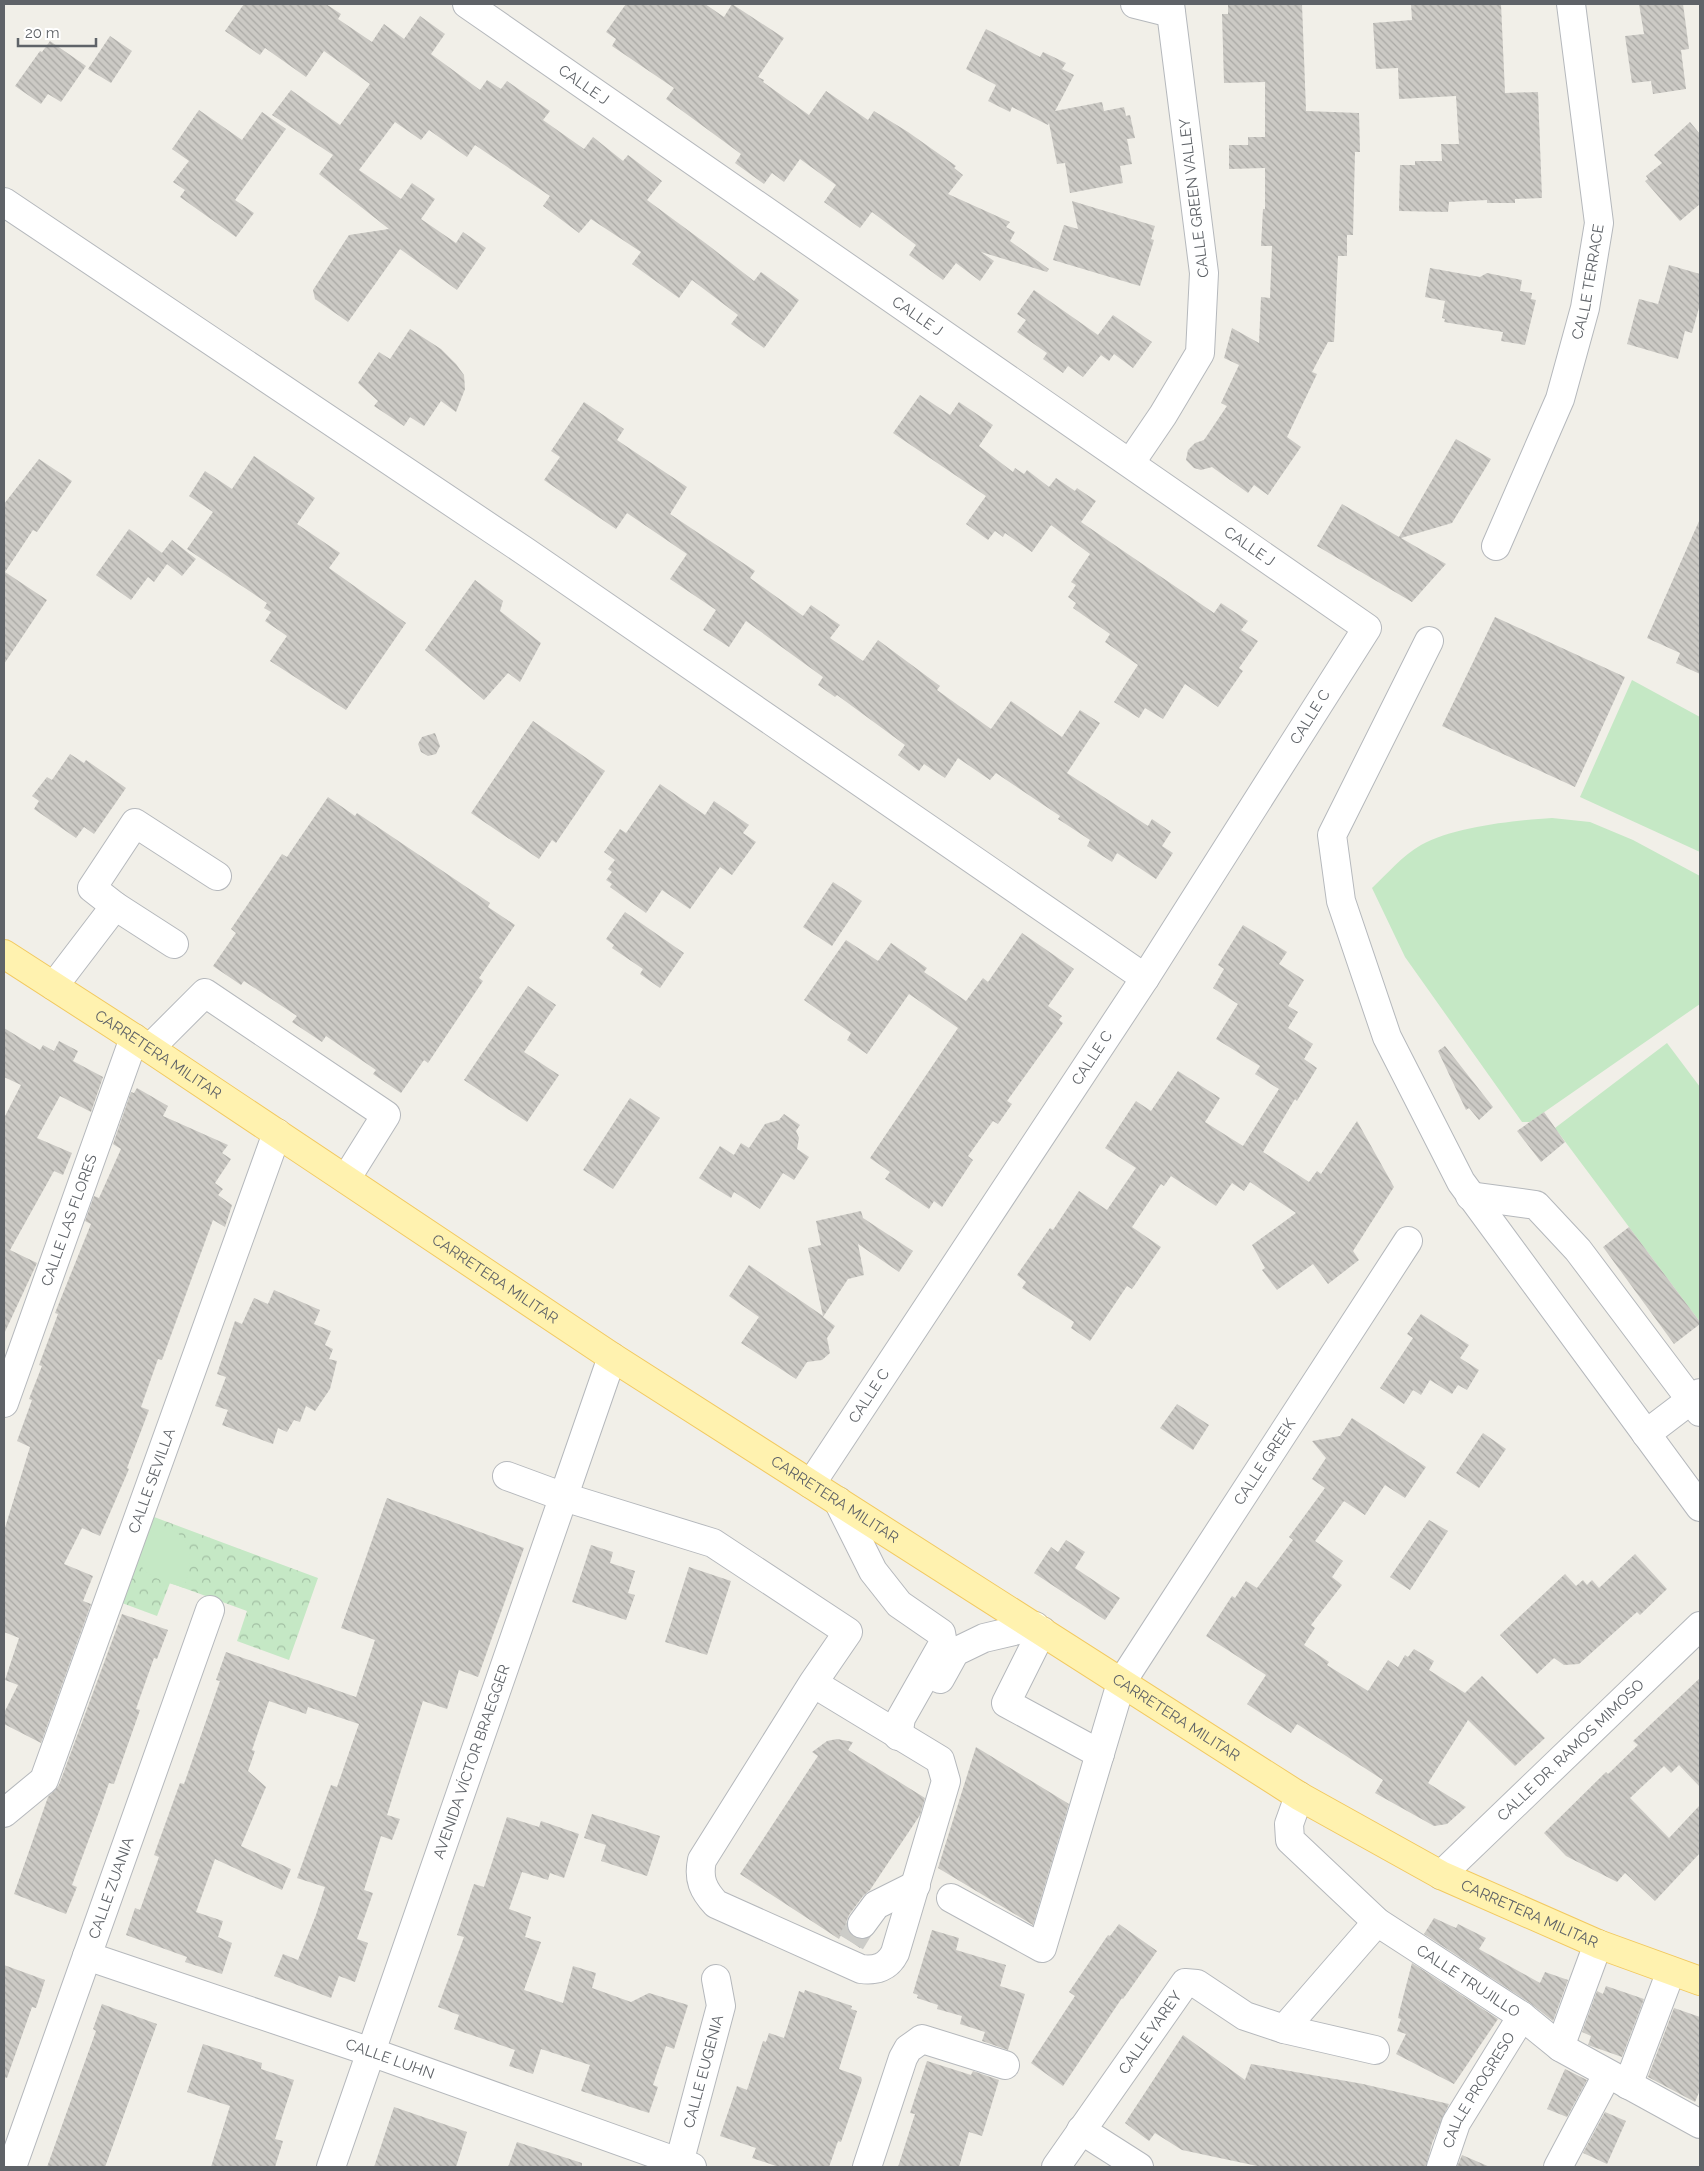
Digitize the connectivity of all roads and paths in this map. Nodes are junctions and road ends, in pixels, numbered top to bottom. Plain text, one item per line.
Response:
1 (467, 4) edge
2 (1135, 4) edge
3 (1571, 4) edge
4 (1171, 8) edge
5 (4, 202) edge
6 (1131, 462) junction
7 (1496, 546) dead end
8 (1367, 628) joint
9 (1429, 641) dead end
10 (217, 876) dead end
11 (115, 906) junction
12 (174, 944) dead end
13 (4, 954) edge
14 (1145, 978) junction
15 (54, 986) junction
16 (142, 1043) junction
17 (277, 1133) junction
18 (346, 1179) junction
19 (1470, 1196) junction
20 (1408, 1241) dead end
21 (612, 1357) junction
22 (1697, 1402) edge
23 (4, 1403) edge
24 (1646, 1434) junction
25 (507, 1476) dead end
26 (811, 1484) junction
27 (564, 1497) junction
28 (838, 1501) junction
29 (1700, 1507) edge
30 (210, 1610) dead end
31 (1700, 1626) edge
32 (1038, 1629) junction
33 (813, 1683) junction
34 (1121, 1683) junction
35 (898, 1736) junction
36 (1100, 1754) junction
37 (1299, 1796) junction
38 (4, 1813) edge
39 (1441, 1875) junction
40 (916, 1885) junction
41 (951, 1898) dead end
42 (1377, 1922) junction
43 (852, 1942) junction
44 (1598, 1944) junction
45 (87, 1956) junction
46 (1671, 1971) junction
47 (716, 1979) dead end
48 (1700, 1981) edge
49 (1522, 2016) junction
50 (1284, 2029) junction
51 (1560, 2047) junction
52 (1375, 2050) dead end
53 (371, 2052) junction
54 (1005, 2065) dead end
55 (1618, 2080) junction
56 (1700, 2124) edge
57 (1081, 2130) junction
58 (683, 2166) edge
59 (12, 2167) edge
60 (331, 2167) edge
61 (867, 2167) edge
62 (1056, 2167) edge
63 (1139, 2167) edge
64 (1441, 2167) edge
65 (1558, 2167) edge

1 - 6 street, CALLE J
2 - 4 street
3 - 7 street, CALLE TERRACE
4 - 6 street, CALLE GREEN VALLEY
5 - 14 street
6 - 8 street, CALLE J
8 - 14 street, CALLE C
9 - 19 street
10 - 11 street
11 - 12 street
11 - 15 street
13 - 15 main road, CARRETERA MILITAR
14 - 26 street, CALLE C
15 - 16 main road, CARRETERA MILITAR
16 - 17 main road, CARRETERA MILITAR
16 - 18 street
16 - 23 street, CALLE LAS FLORES
17 - 18 main road, CARRETERA MILITAR
17 - 38 street, CALLE SEVILLA
18 - 21 main road, CARRETERA MILITAR
19 - 22 street
19 - 24 street
20 - 34 street, CALLE GREEK
21 - 26 main road, CARRETERA MILITAR
21 - 27 street, AVENIDA VÍCTOR BRAEGGER
22 - 24 street
24 - 29 street
25 - 27 street
26 - 28 main road, CARRETERA MILITAR
27 - 33 street
27 - 53 street, AVENIDA VÍCTOR BRAEGGER
28 - 32 main road, CARRETERA MILITAR
28 - 35 street
30 - 45 street, CALLE ZUANIA
31 - 39 street, CALLE DR. RAMOS MIMOSO
32 - 34 main road, CARRETERA MILITAR
32 - 35 street
32 - 36 street
33 - 35 street
33 - 43 street
34 - 36 street, CALLE GREEK
34 - 37 main road, CARRETERA MILITAR
35 - 40 street
36 - 41 street, CALLE GREEK
37 - 39 main road, CARRETERA MILITAR
37 - 42 street, CALLE TRUJILLO
39 - 44 main road, CARRETERA MILITAR
40 - 43 street
40 - 43 street
42 - 49 street, CALLE TRUJILLO
42 - 50 street
44 - 46 main road, CARRETERA MILITAR
44 - 51 street
45 - 53 street, CALLE LUHN
45 - 59 street, CALLE ZUANIA
46 - 48 main road, CARRETERA MILITAR
46 - 55 street
47 - 58 street, CALLE EUGENIA
49 - 51 street, CALLE TRUJILLO
49 - 64 street, CALLE PROGRESO
50 - 52 street
50 - 57 street, CALLE YAREY
51 - 55 street, CALLE TRUJILLO
53 - 58 street, CALLE LUHN
53 - 60 street, AVENIDA VÍCTOR BRAEGGER
54 - 61 street
55 - 56 street, CALLE TRUJILLO
55 - 65 street
57 - 62 street, CALLE YAREY
57 - 63 street

